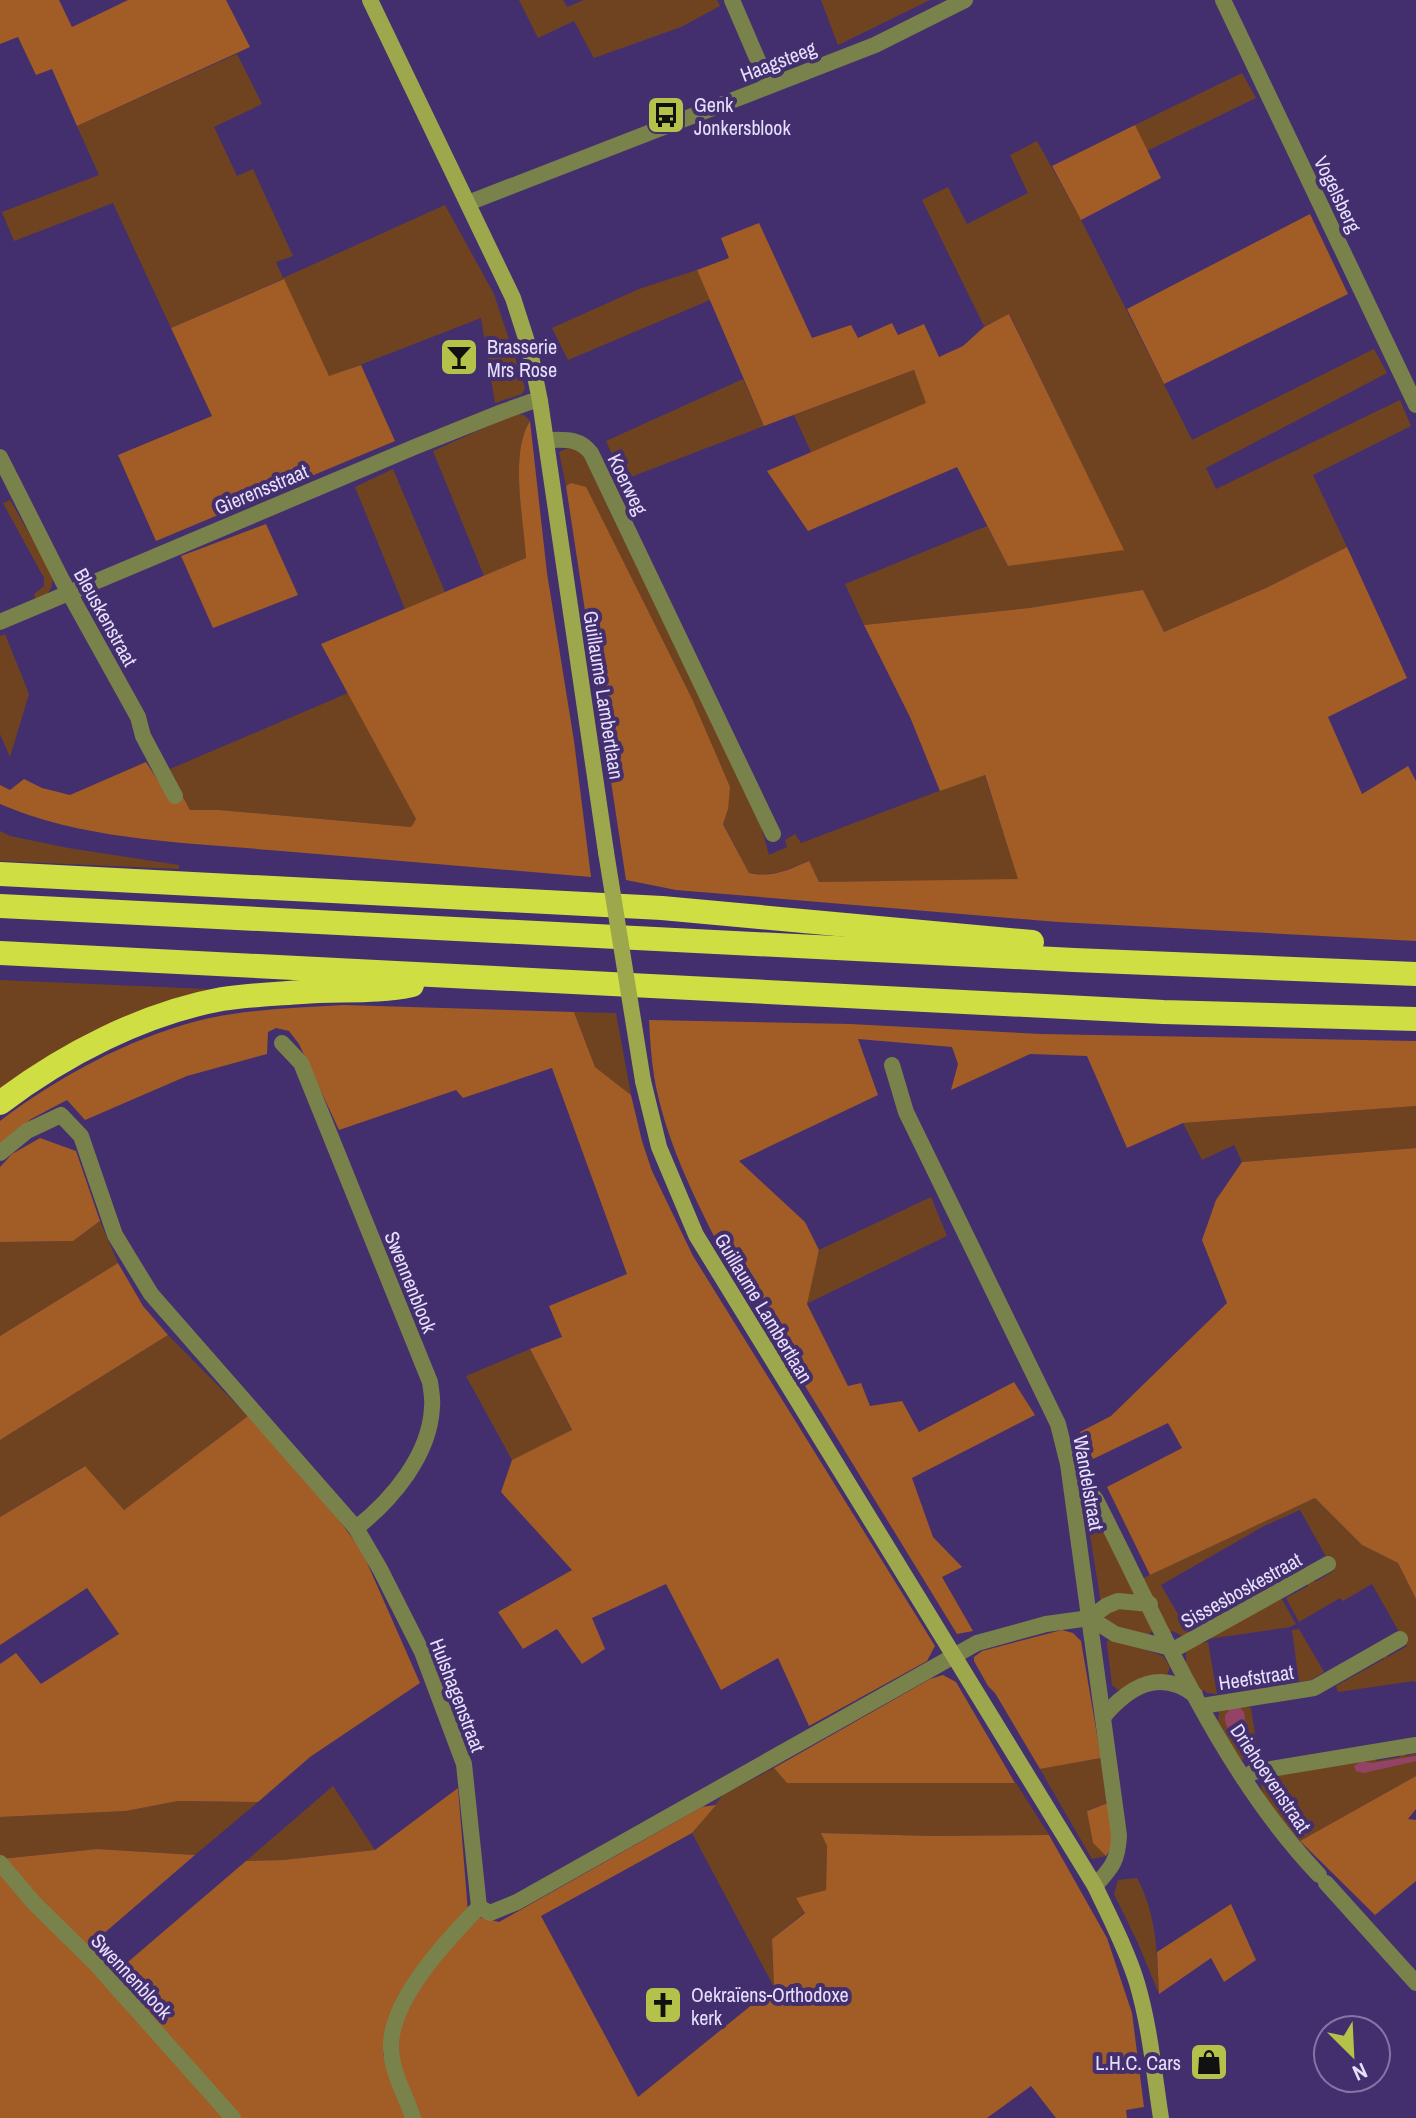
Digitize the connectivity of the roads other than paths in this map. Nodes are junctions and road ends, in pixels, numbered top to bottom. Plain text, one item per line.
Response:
1 (370, 0) edge
2 (732, 0) edge
3 (965, 0) edge
4 (1223, 0) edge
5 (769, 86) junction
6 (468, 203) junction
7 (540, 401) junction
8 (1416, 405) edge
9 (546, 440) junction
10 (0, 457) edge
11 (69, 591) junction
12 (0, 622) edge
13 (175, 796) dead end
14 (773, 834) dead end
15 (0, 874) edge
16 (0, 906) edge
17 (0, 953) edge
18 (1074, 960) junction
19 (1416, 974) edge
20 (453, 976) junction
21 (1416, 1019) edge
22 (282, 1043) dead end
23 (892, 1065) dead end
24 (0, 1103) edge
25 (0, 1153) edge
26 (1068, 1464) junction
27 (356, 1528) junction
28 (1328, 1564) dead end
29 (1150, 1604) junction
30 (1090, 1618) junction
31 (1400, 1639) dead end
32 (1172, 1649) junction
33 (954, 1654) junction
34 (1200, 1701) junction
35 (1104, 1716) junction
36 (1416, 1745) edge
37 (1244, 1779) junction
38 (0, 1863) edge
39 (1095, 1886) junction
40 (479, 1907) junction
41 (1416, 1983) edge
42 (233, 2118) edge
43 (413, 2118) edge
44 (1161, 2118) edge

1 - 6 street
2 - 5 street
3 - 5 street, Haagsteeg
4 - 8 street, Vogelsberg
5 - 6 street, Haagsteeg
6 - 7 street
7 - 9 street
7 - 11 street, Gierensstraat
9 - 14 street, Koerweg
9 - 33 street, Guillaume Lambertlaan, bridge
10 - 11 street, Bleuskenstraat
11 - 12 street, Gierensstraat
11 - 13 street, Bleuskenstraat
15 - 18 highway
16 - 18 highway
17 - 20 highway
18 - 19 highway
20 - 21 highway
20 - 24 highway
22 - 27 street, Swennenblook
23 - 26 street, Wandelstraat
25 - 27 street, Hulshagenstraat
26 - 29 street, Driehoevenstraat
26 - 30 street, Wandelstraat
27 - 40 street, Hulshagenstraat
28 - 32 street, Sissesboskestraat
29 - 30 street
29 - 32 street, Driehoevenstraat
30 - 32 street
30 - 33 street
30 - 35 street, Wandelstraat
31 - 34 street, Heefstraat
32 - 34 street, Driehoevenstraat
33 - 39 street, Guillaume Lambertlaan
33 - 40 street
34 - 35 street
34 - 37 street, Driehoevenstraat
35 - 39 street, Wandelstraat
36 - 37 street
37 - 41 street, Driehoevenstraat
38 - 42 street, Swennenblook
39 - 44 street, Guillaume Lambertlaan
40 - 43 street

